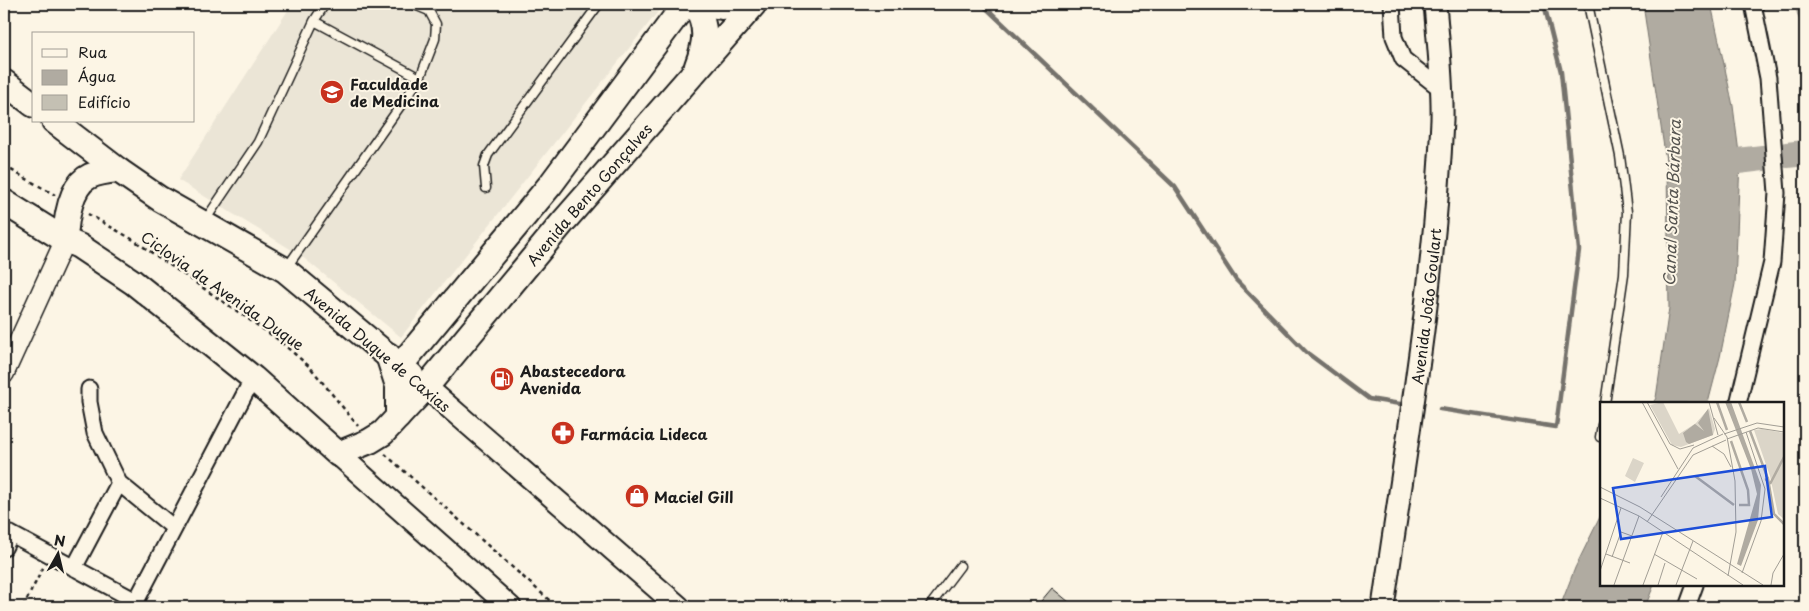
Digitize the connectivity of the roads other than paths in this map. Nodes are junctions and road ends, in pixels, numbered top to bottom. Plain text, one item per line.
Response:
1 (325, 4) edge
2 (412, 4) edge
3 (599, 4) edge
4 (686, 4) edge
5 (695, 4) edge
6 (705, 4) edge
7 (741, 4) edge
8 (754, 4) edge
9 (1392, 4) edge
10 (1435, 4) edge
11 (1588, 4) edge
12 (1753, 4) edge
13 (314, 22) junction
14 (696, 70) junction
15 (420, 78) junction
16 (4, 82) edge
17 (1442, 89) junction
18 (32, 103) edge
19 (55, 122) edge
20 (118, 170) junction
21 (486, 188) dead end
22 (4, 202) edge
23 (203, 224) junction
24 (65, 240) junction
25 (285, 270) junction
26 (394, 360) junction
27 (4, 374) edge
28 (252, 378) junction
29 (426, 387) junction
30 (89, 389) dead end
31 (1605, 402) edge
32 (1738, 402) edge
33 (398, 417) junction
34 (338, 454) junction
35 (119, 483) junction
36 (174, 528) junction
37 (4, 548) edge
38 (960, 566) dead end
39 (74, 568) junction
40 (1695, 586) edge
41 (134, 604) edge
42 (505, 605) edge
43 (679, 607) edge
44 (929, 607) edge
45 (1383, 607) edge
46 (1687, 607) edge

1 - 13 lane
2 - 15 lane
3 - 21 lane
4 - 26 main road
5 - 14 main road
6 - 7 main road
8 - 14 main road, Avenida Bento Gonçalves
9 - 17 street
10 - 17 main road, Avenida João Goulart
11 - 31 lane
12 - 32 street
13 - 15 lane
13 - 23 lane
14 - 29 main road, Avenida Bento Gonçalves
15 - 25 lane
16 - 18 main road
17 - 45 main road, Avenida João Goulart
19 - 20 main road, Avenida Duque de Caxias
20 - 23 main road, Avenida Duque de Caxias
20 - 24 main road
22 - 24 main road
23 - 25 main road, Avenida Duque de Caxias
24 - 27 street
24 - 28 main road
25 - 26 main road, Avenida Duque de Caxias
26 - 29 main road, Avenida Duque de Caxias
26 - 33 main road
28 - 34 main road
28 - 36 street
29 - 33 main road, Avenida Bento Gonçalves
29 - 43 main road, Avenida Duque de Caxias
30 - 35 street
33 - 34 main road, Avenida Bento Gonçalves
34 - 42 main road
35 - 36 street
35 - 39 street
36 - 41 street
37 - 39 street
38 - 44 lane
39 - 41 street
40 - 46 street

